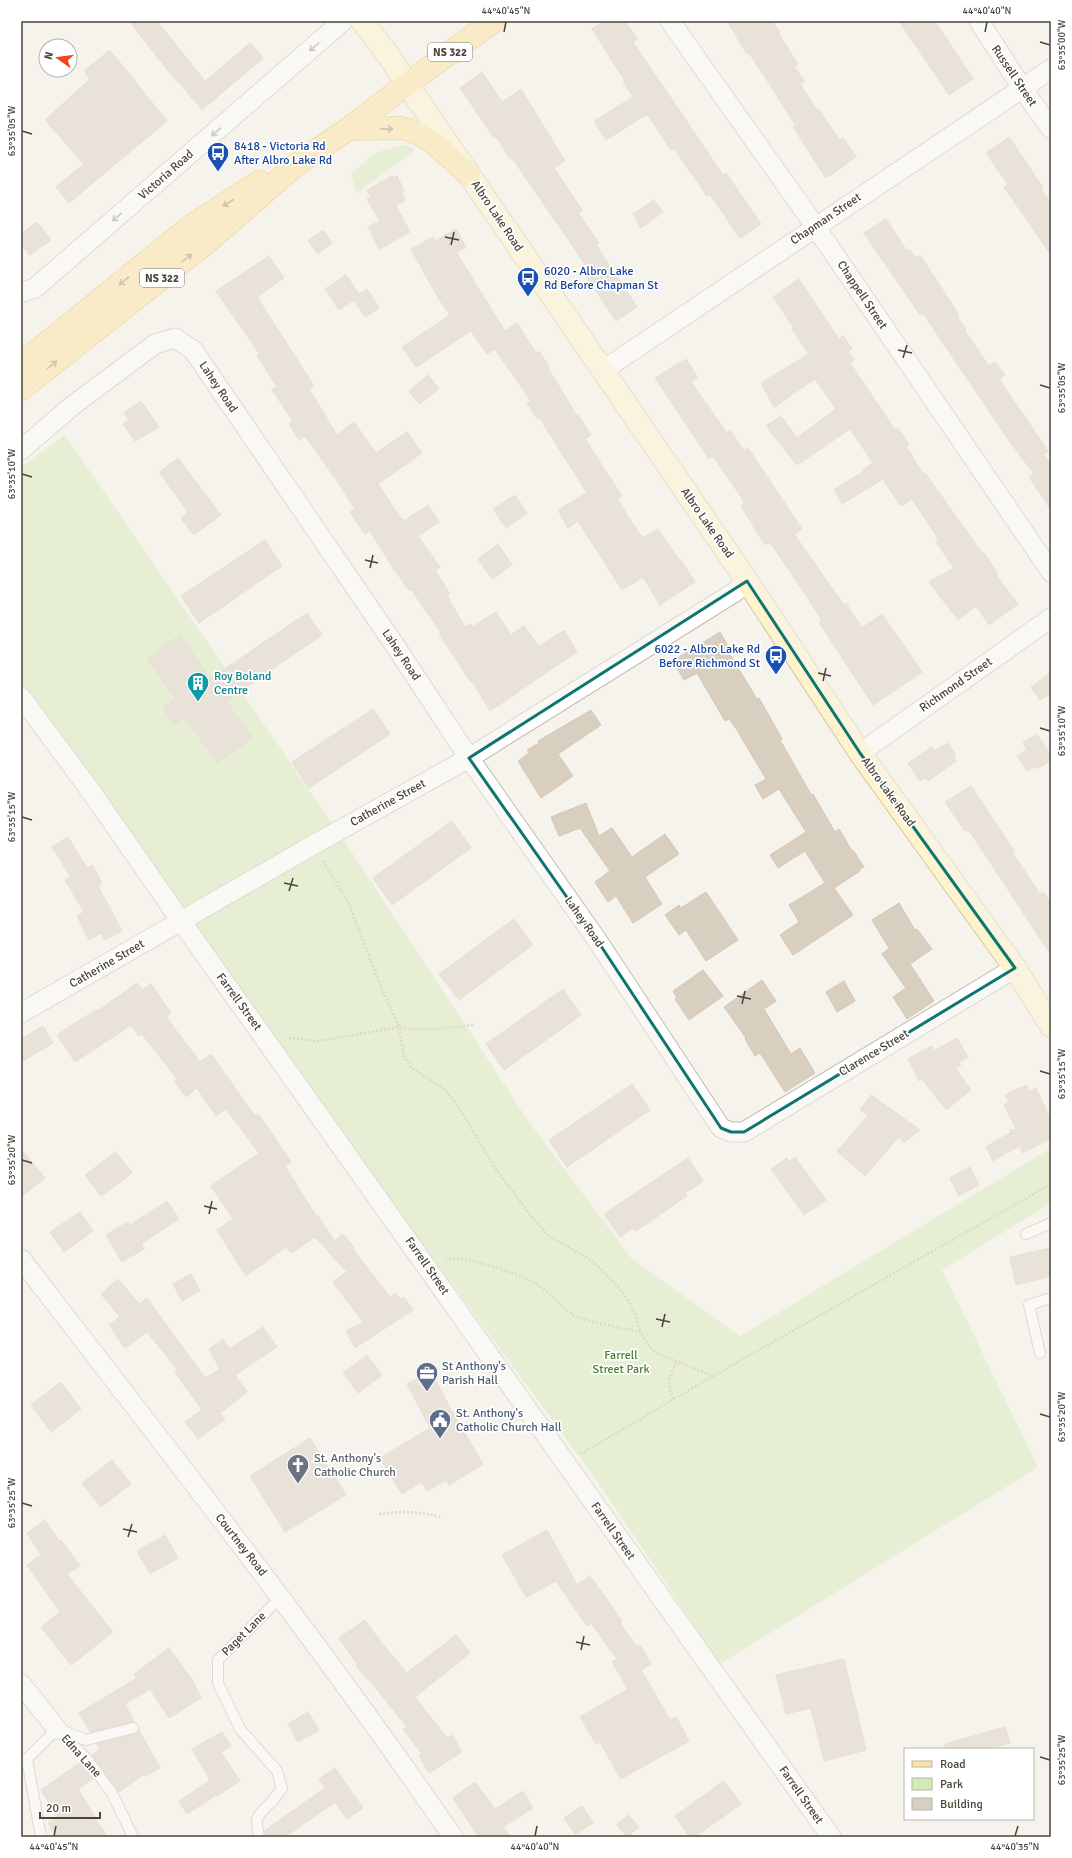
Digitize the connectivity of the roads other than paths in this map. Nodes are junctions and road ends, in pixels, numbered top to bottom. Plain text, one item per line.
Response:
1 (359, 21) edge
2 (494, 21) edge
3 (670, 21) edge
4 (979, 21) edge
5 (1051, 69) edge
6 (406, 84) junction
7 (1022, 88) junction
8 (348, 129) junction
9 (1051, 130) edge
10 (298, 163) junction
11 (470, 174) junction
12 (815, 226) junction
13 (21, 292) edge
14 (21, 364) edge
15 (602, 371) junction
16 (21, 389) edge
17 (21, 450) edge
18 (1051, 572) edge
19 (747, 581) junction
20 (1051, 618) edge
21 (21, 696) edge
22 (860, 752) junction
23 (469, 758) junction
24 (181, 921) junction
25 (1015, 968) junction
26 (21, 1013) edge
27 (1051, 1026) edge
28 (731, 1132) joint
29 (1051, 1223) edge
30 (1026, 1234) dead end
31 (21, 1259) edge
32 (1051, 1298) edge
33 (1040, 1353) dead end
34 (281, 1597) junction
35 (21, 1684) edge
36 (133, 1728) dead end
37 (57, 1729) junction
38 (24, 1761) edge
39 (41, 1837) edge
40 (133, 1837) edge
41 (258, 1837) edge
42 (453, 1837) edge
43 (831, 1837) edge

1 - 6 main road, Albro Lake Road
1 -> 13 street, Victoria Road
2 - 6 main road, NS 322
3 - 12 street, Chappell Street
4 - 7 street, Russell Street
5 - 7 street, Chapman Street
6 - 8 main road, NS 322
6 - 11 main road, Albro Lake Road
7 - 9 street, Russell Street
7 - 12 street, Chapman Street
8 - 10 main road, NS 322
8 -> 11 main road
10 -> 14 main road, NS 322
16 -> 10 main road, NS 322
11 - 15 main road, Albro Lake Road
12 - 15 street, Chapman Street
12 - 18 street, Chappell Street
15 - 19 main road, Albro Lake Road
17 - 23 street, Lahey Road
19 - 22 main road, Albro Lake Road
19 - 23 street, Catherine Street
20 - 22 street, Richmond Street
21 - 24 street, Farrell Street
22 - 25 main road, Albro Lake Road
23 - 24 street, Catherine Street
23 - 28 street, Lahey Road
24 - 26 street, Catherine Street
24 - 43 street, Farrell Street
25 - 27 main road, Albro Lake Road
25 - 28 street, Clarence Street
29 - 30 lane
31 - 34 street, Courtney Road
32 - 33 lane
34 - 41 lane, Paget Lane
34 - 42 street, Courtney Road
35 - 37 street
36 - 37 lane
37 - 38 lane, Edna Lane
37 - 40 lane, Edna Lane
38 - 39 lane

